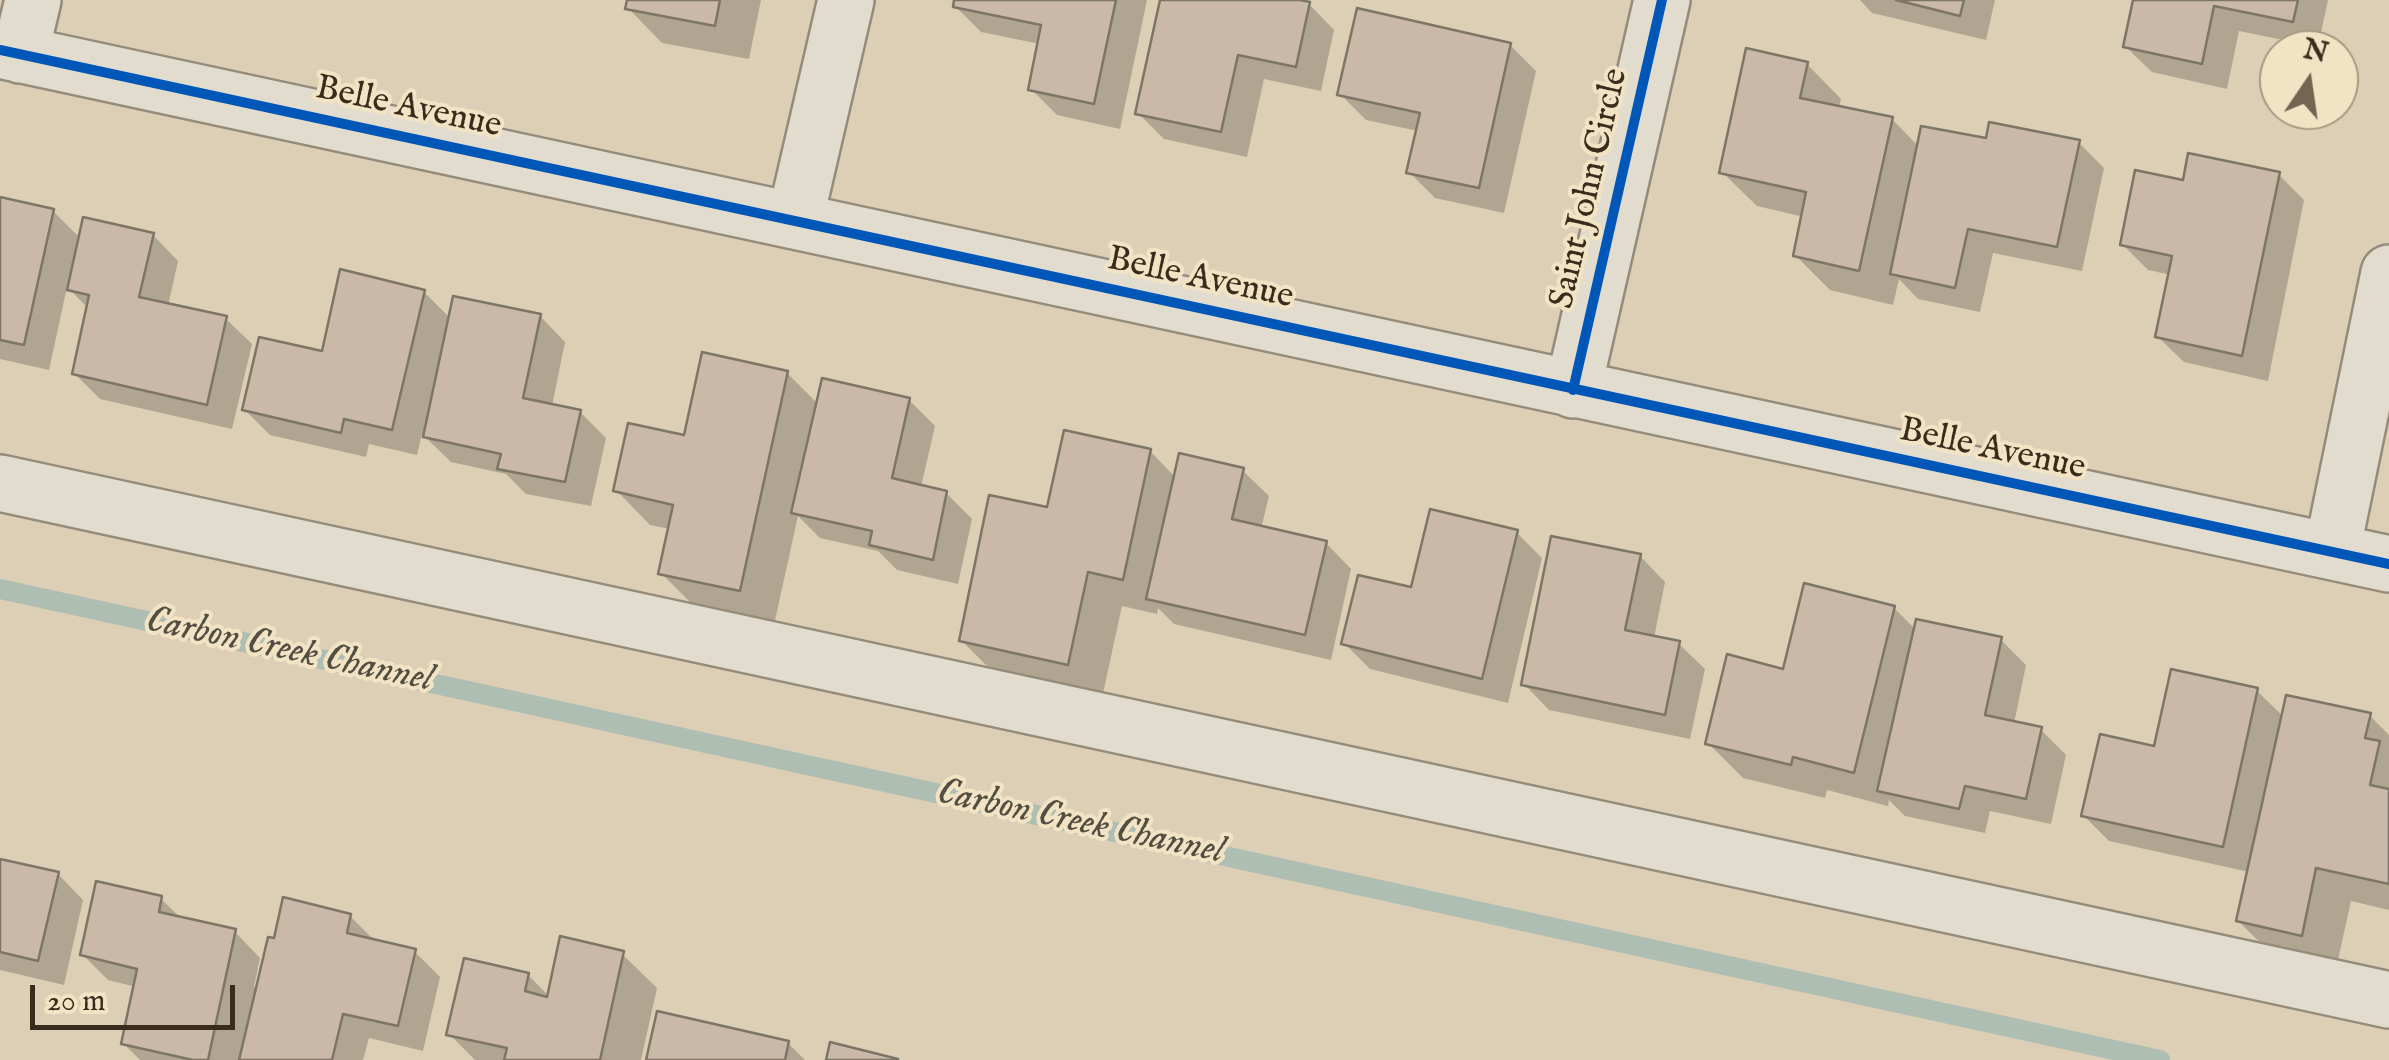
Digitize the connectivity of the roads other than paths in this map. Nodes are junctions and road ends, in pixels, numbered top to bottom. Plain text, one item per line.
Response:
1 (33, 0) edge
2 (846, 0) edge
3 (1662, 0) edge
4 (10, 53) edge
5 (794, 220) junction
6 (2389, 272) edge
7 (1574, 390) junction
8 (0, 483) edge
9 (2332, 551) junction
10 (2389, 564) edge
11 (2389, 1000) edge

1 - 4 street
2 - 5 street
3 - 7 street, Saint John Circle
4 - 5 street, Belle Avenue
5 - 7 street, Belle Avenue
6 - 9 street
7 - 9 street, Belle Avenue
8 - 11 street
9 - 10 street, Belle Avenue

